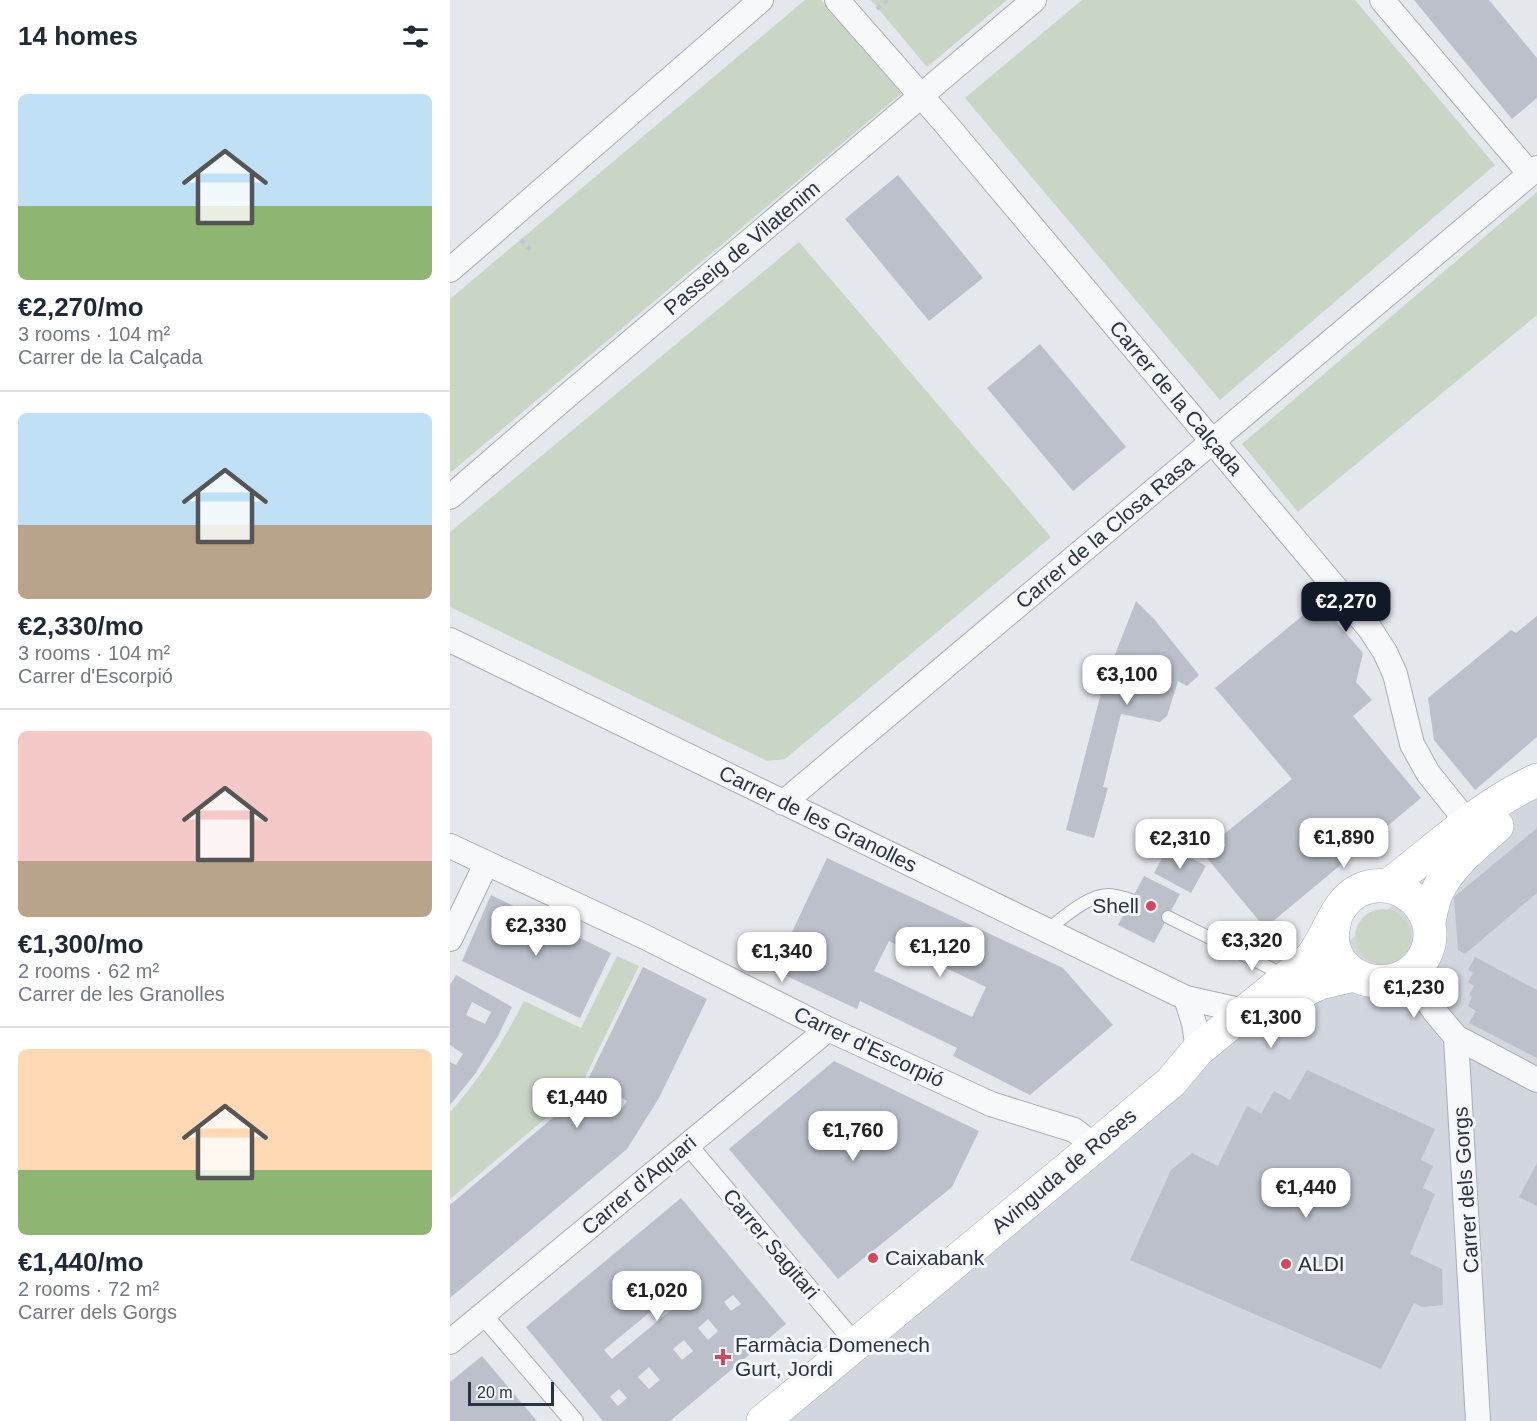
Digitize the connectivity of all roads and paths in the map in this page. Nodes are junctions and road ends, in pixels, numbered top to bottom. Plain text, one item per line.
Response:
1 (762, 0) edge
2 (837, 0) edge
3 (1034, 0) edge
4 (1382, 0) edge
5 (922, 96) junction
6 (1534, 171) edge
7 (450, 270) edge
8 (1212, 441) junction
9 (450, 497) edge
10 (450, 640) edge
11 (1537, 780) edge
12 (1537, 789) edge
13 (783, 803) junction
14 (1468, 823) junction
15 (450, 846) edge
16 (486, 864) junction
17 (1389, 885) junction
18 (1131, 900) dead end
19 (1336, 916) junction
20 (1168, 917) dead end
21 (1429, 922) junction
22 (1047, 930) junction
23 (450, 939) edge
24 (1409, 974) junction
25 (1354, 975) junction
26 (1287, 977) junction
27 (1186, 998) junction
28 (1244, 1011) junction
29 (828, 1029) junction
30 (1456, 1037) junction
31 (1198, 1050) junction
32 (1537, 1080) edge
33 (1171, 1082) junction
34 (688, 1144) junction
35 (1095, 1146) junction
36 (483, 1315) junction
37 (450, 1342) edge
38 (855, 1343) junction
39 (574, 1421) edge
40 (763, 1421) edge
41 (1478, 1421) edge

1 - 7 street
2 - 5 street, Carrer de la Calçada
3 - 5 street, Passeig de Vilatenim
4 - 6 street
5 - 8 street, Carrer de la Calçada
5 - 9 street, Passeig de Vilatenim
6 - 8 street, Carrer de la Closa Rasa
8 - 13 street, Carrer de la Closa Rasa
8 - 14 street, Carrer de la Calçada
10 - 13 street, Carrer de les Granolles
11 - 14 main road
12 - 21 main road
13 - 22 street, Carrer de les Granolles
14 - 17 main road
15 - 16 street, Carrer d'Escorpió
16 - 23 street
16 - 29 street, Carrer d'Escorpió
17 - 19 main road
17 - 21 main road
18 - 22 lane
19 - 25 main road
19 - 26 main road
20 - 26 lane
21 - 24 main road
22 - 27 street, Carrer de les Granolles
24 - 25 main road
24 - 30 street
25 - 33 main road
26 - 28 main road
27 - 28 street, Carrer de les Granolles
27 - 31 street
28 - 31 main road
29 - 34 street, Carrer d'Aquari
29 - 35 street, Carrer d'Escorpió
30 - 32 street
30 - 41 street, Carrer dels Gorgs
31 - 33 main road
33 - 35 main road, Avinguda de Roses
34 - 36 street, Carrer d'Aquari
34 - 38 street, Carrer Sagitari
35 - 38 main road, Avinguda de Roses
36 - 37 street, Carrer d'Aquari
36 - 39 street
38 - 40 main road, Avinguda de Roses

